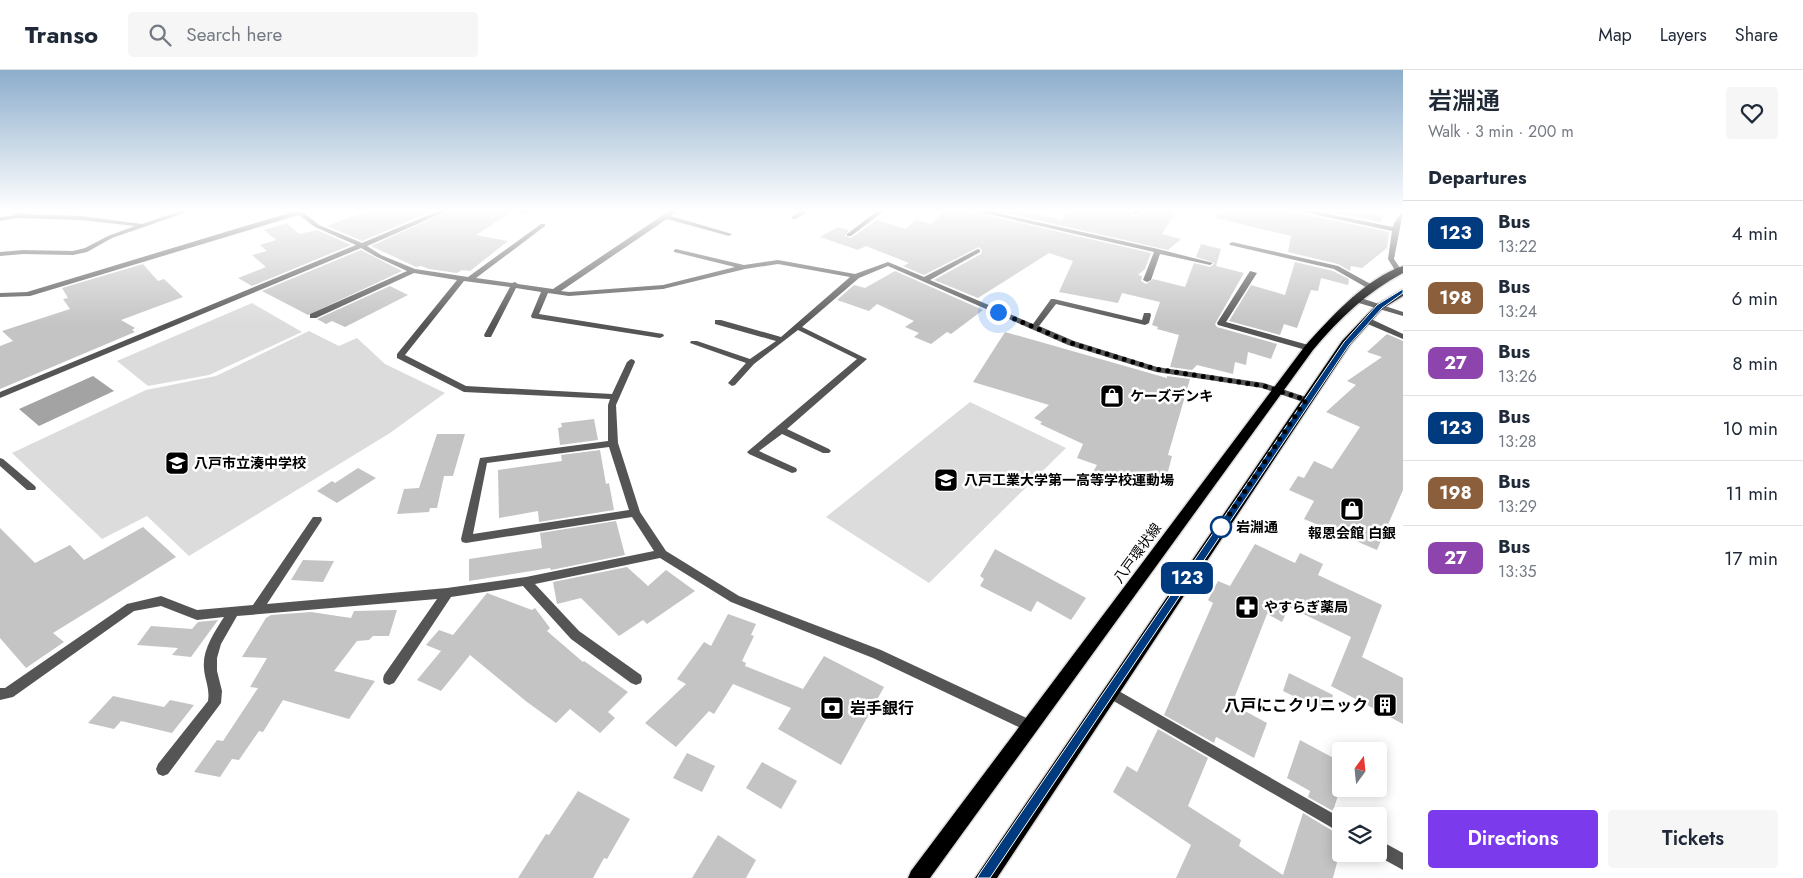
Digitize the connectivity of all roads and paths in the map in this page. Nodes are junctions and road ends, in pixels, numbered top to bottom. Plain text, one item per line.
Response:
1 (89, 249) edge
2 (177, 249) edge
3 (352, 249) edge
4 (367, 249) edge
5 (509, 249) edge
6 (619, 249) edge
7 (1148, 249) edge
8 (1253, 249) edge
9 (1393, 249) edge
10 (676, 251) dead end
11 (978, 251) dead end
12 (1158, 251) junction
13 (0, 254) edge
14 (1210, 263) dead end
15 (745, 267) junction
16 (1401, 270) edge
17 (413, 271) junction
18 (1253, 273) dead end
19 (856, 276) junction
20 (466, 279) junction
21 (926, 279) junction
22 (1148, 280) dead end
23 (515, 284) junction
24 (1372, 287) junction
25 (545, 290) junction
26 (556, 292) junction
27 (1403, 292) edge
28 (0, 295) edge
29 (1355, 299) junction
30 (1379, 307) junction
31 (1403, 314) edge
32 (1147, 315) dead end
33 (313, 316) dead end
34 (1366, 320) junction
35 (718, 322) dead end
36 (797, 327) junction
37 (1034, 328) junction
38 (488, 335) dead end
39 (660, 336) dead end
40 (1403, 337) edge
41 (782, 340) junction
42 (694, 343) dead end
43 (1309, 348) junction
44 (631, 362) dead end
45 (750, 362) junction
46 (732, 383) dead end
47 (1278, 390) junction
48 (0, 395) edge
49 (614, 397) junction
50 (1306, 400) junction
51 (782, 430) junction
52 (614, 443) junction
53 (826, 451) dead end
54 (0, 461) edge
55 (792, 470) dead end
56 (31, 488) dead end
57 (636, 513) junction
58 (317, 520) dead end
59 (662, 554) junction
60 (526, 580) junction
61 (447, 593) junction
62 (257, 609) junction
63 (234, 611) junction
64 (389, 679) dead end
65 (636, 679) dead end
66 (1110, 692) junction
67 (0, 694) edge
68 (1030, 726) junction
69 (163, 769) dead end
70 (1332, 821) edge
71 (1387, 853) edge
72 (1403, 862) edge
73 (918, 878) edge
74 (985, 878) edge

1 - 13 street
2 - 28 street
3 - 48 street
4 - 17 street
5 - 20 street
6 - 26 street
7 - 12 street
8 - 24 street
9 - 16 street
10 - 15 street
11 - 21 street
12 - 14 street
12 - 22 street
15 - 19 street
15 - 26 street
16 - 24 main road, 八戸環状線
17 - 20 street
17 - 33 street
18 - 43 street
19 - 21 street
19 - 36 street
20 - 23 street
20 - 49 street
21 - 37 street
23 - 25 street
23 - 38 street
24 - 29 main road, 八戸環状線
25 - 26 street
25 - 39 street
27 - 30 main road
29 - 30 street
29 - 43 main road, 八戸環状線
30 - 31 street
30 - 34 main road
32 - 37 street
34 - 40 street
34 - 50 main road
35 - 41 street
36 - 41 street
36 - 51 street
37 - 47 street
41 - 45 street
42 - 45 street
43 - 47 main road, 八戸環状線
44 - 49 street
45 - 46 street
47 - 50 street
47 - 68 main road, 八戸環状線
49 - 52 street
50 - 66 main road
51 - 53 street
51 - 55 street
52 - 57 street
52 - 57 street
54 - 56 street
57 - 59 street
58 - 62 street
59 - 60 street
59 - 68 street
60 - 61 street
60 - 65 street
61 - 62 street
61 - 64 street
62 - 63 street
63 - 67 street
63 - 69 street
66 - 70 street
66 - 74 main road
68 - 73 main road, 八戸環状線
71 - 72 street

